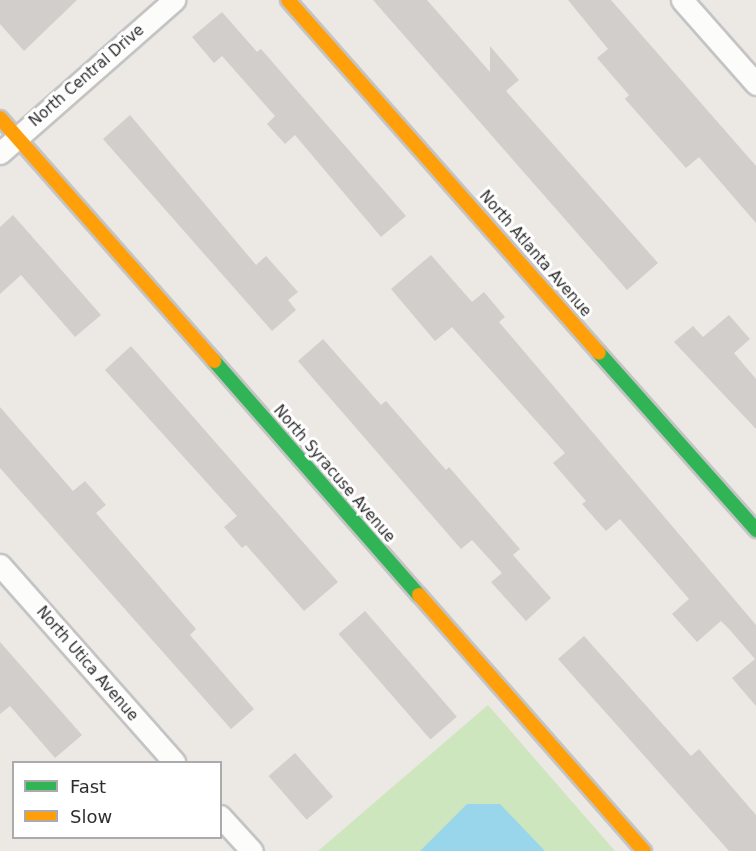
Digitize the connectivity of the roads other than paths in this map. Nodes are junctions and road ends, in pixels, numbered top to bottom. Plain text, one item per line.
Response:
1 (174, 0) edge
2 (288, 0) edge
3 (682, 0) edge
4 (756, 84) edge
5 (0, 118) edge
6 (17, 138) junction
7 (0, 153) edge
8 (756, 530) edge
9 (0, 565) edge
10 (173, 761) edge
11 (222, 818) edge
12 (252, 851) edge
13 (644, 851) edge

1 - 6 street, North Central Drive
2 - 8 street, North Atlanta Avenue
3 - 4 street
5 - 6 street, North Syracuse Avenue
6 - 7 street, North Central Drive
6 - 13 street, North Syracuse Avenue
9 - 10 street, North Utica Avenue
11 - 12 street

